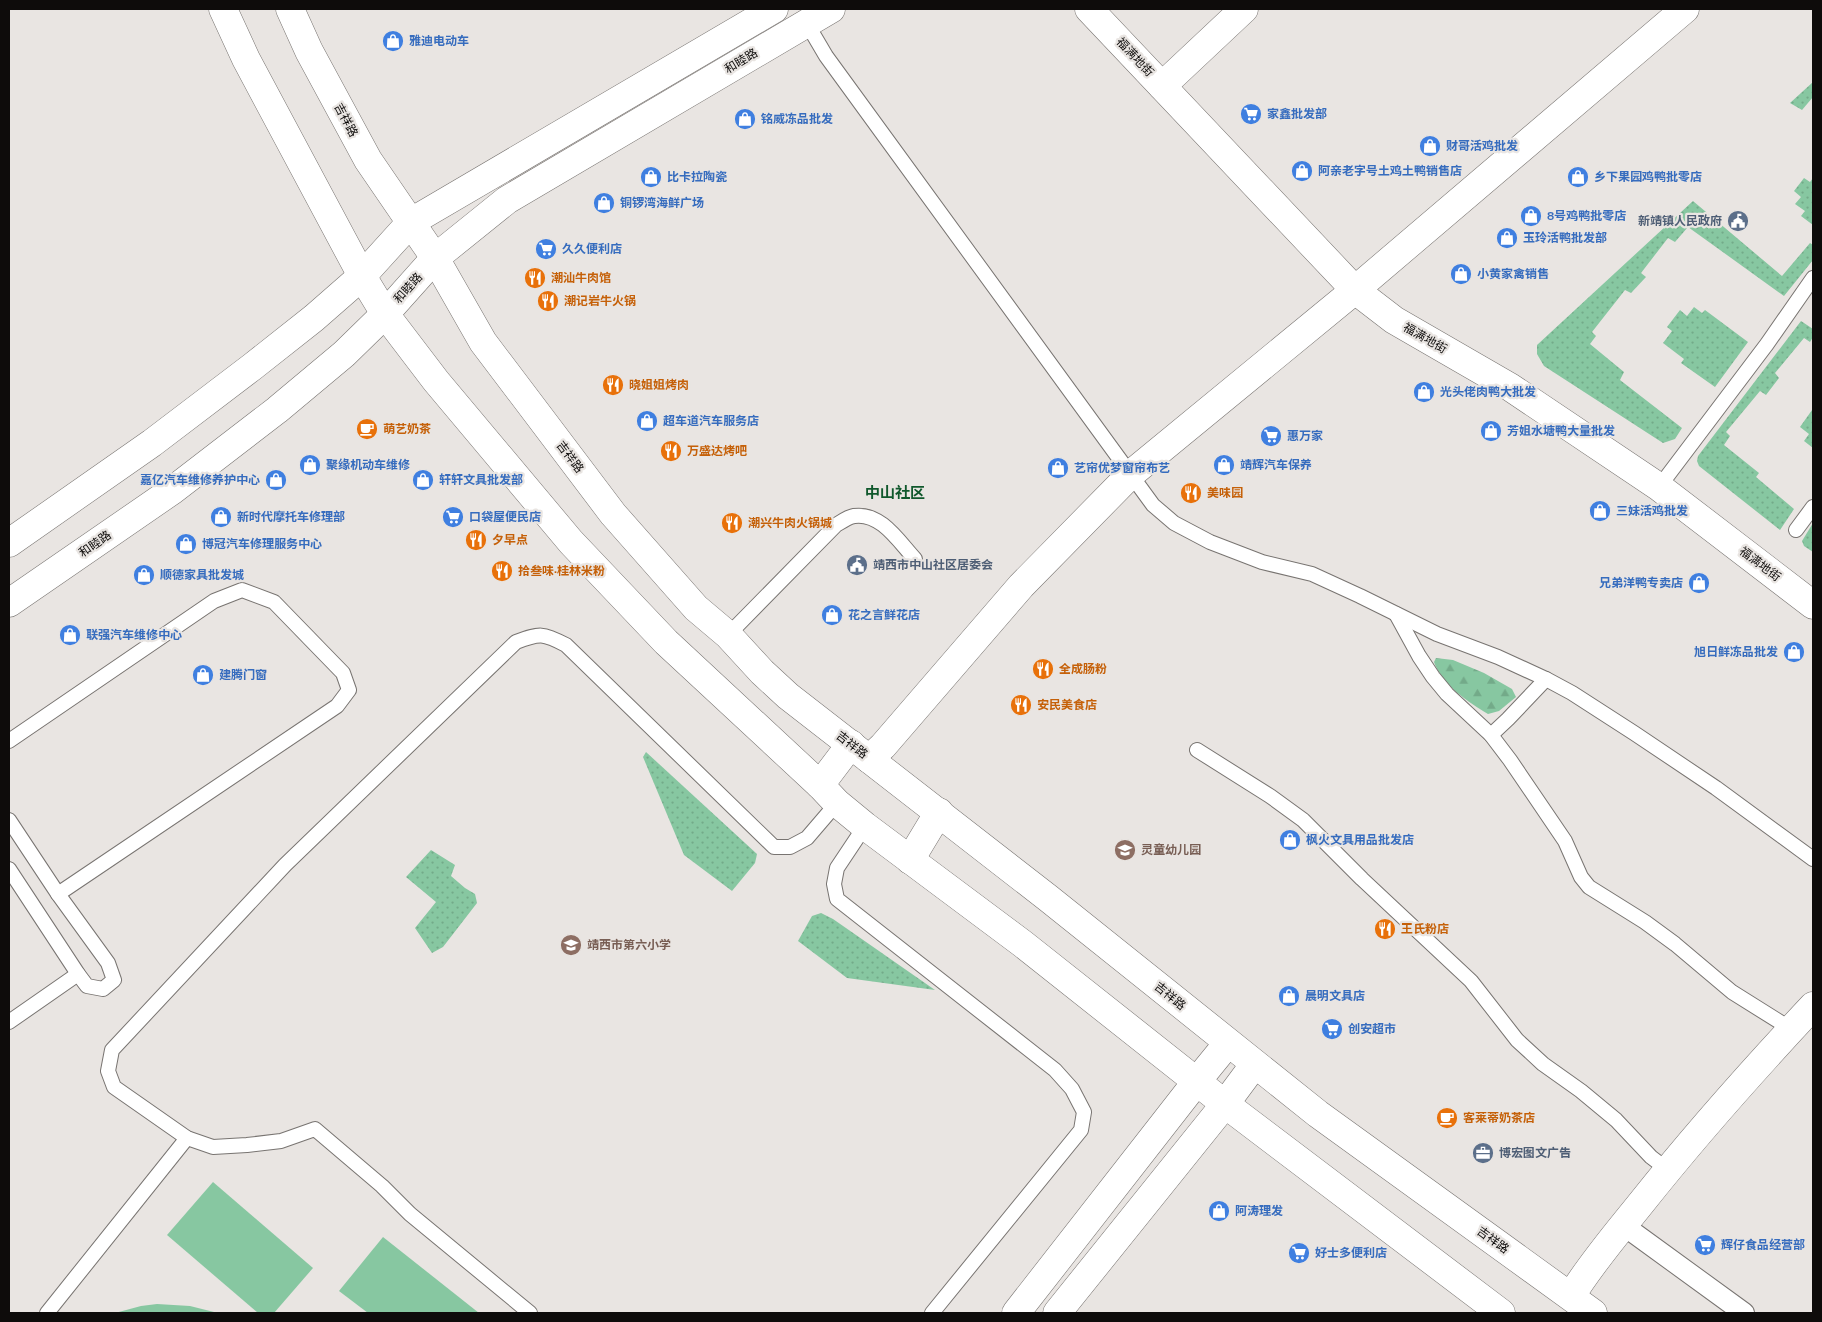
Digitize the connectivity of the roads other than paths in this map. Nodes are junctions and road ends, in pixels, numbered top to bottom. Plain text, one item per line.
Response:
1 (223, 9) edge
2 (290, 9) edge
3 (774, 9) edge
4 (831, 9) edge
5 (1089, 9) edge
6 (1244, 9) edge
7 (1685, 9) edge
8 (806, 22) junction
9 (1162, 86) junction
10 (411, 222) junction
11 (435, 258) junction
12 (362, 276) junction
13 (1813, 278) edge
14 (1355, 290) junction
15 (1801, 296) junction
16 (1813, 304) edge
17 (385, 314) junction
18 (1131, 474) junction
19 (1659, 488) junction
20 (1813, 506) edge
21 (1796, 530) dead end
22 (9, 542) edge
23 (915, 559) dead end
24 (9, 603) edge
25 (1813, 605) edge
26 (1396, 614) junction
27 (728, 635) junction
28 (1546, 679) junction
29 (1491, 735) junction
30 (9, 741) edge
31 (1197, 750) dead end
32 (860, 752) junction
33 (829, 794) junction
34 (939, 812) junction
35 (9, 820) edge
36 (865, 826) junction
37 (1813, 859) edge
38 (910, 860) junction
39 (9, 869) edge
40 (58, 894) junction
41 (78, 974) junction
42 (1813, 1006) edge
43 (9, 1022) edge
44 (1791, 1029) junction
45 (1228, 1043) junction
46 (1254, 1064) junction
47 (1197, 1081) junction
48 (1225, 1104) junction
49 (187, 1138) junction
50 (1668, 1170) junction
51 (1623, 1225) junction
52 (1571, 1296) junction
53 (47, 1313) edge
54 (530, 1313) edge
55 (932, 1313) edge
56 (1016, 1313) edge
57 (1057, 1313) edge
58 (1501, 1313) edge
59 (1593, 1313) edge
60 (1744, 1313) edge

1 - 12 street
2 - 10 street, 吉祥路
3 - 10 street
4 - 8 street, 和睦路
5 - 9 street, 福满地街
6 - 9 street
7 - 14 street
8 - 11 street, 和睦路
8 - 18 lane
9 - 14 street, 福满地街
10 - 11 street, 吉祥路
10 - 12 street
11 - 17 street, 和睦路
11 - 27 street, 吉祥路
12 - 17 street
12 - 22 street
13 - 15 lane
14 - 18 street
14 - 19 street, 福满地街
15 - 16 lane
15 - 19 lane
17 - 24 street, 和睦路
17 - 33 street
18 - 26 lane
18 - 32 street
19 - 25 street, 福满地街
20 - 21 lane
23 - 27 lane
26 - 28 lane
26 - 29 lane
27 - 32 street, 吉祥路
28 - 29 lane
28 - 37 lane
29 - 44 lane
30 - 40 lane
31 - 50 lane
32 - 33 street
32 - 34 street, 吉祥路
33 - 36 street
33 - 49 lane
34 - 38 street
34 - 45 street, 吉祥路
35 - 40 lane
36 - 38 street
36 - 55 lane
38 - 47 street
39 - 41 lane
40 - 41 lane
41 - 43 lane
42 - 44 street
44 - 50 street
45 - 46 street, 吉祥路
45 - 47 street
46 - 48 street
46 - 52 street, 吉祥路
47 - 48 street
47 - 56 street
48 - 57 street
48 - 58 street
49 - 53 lane
49 - 54 lane
50 - 51 street
51 - 52 street
51 - 60 street
52 - 59 street, 吉祥路

